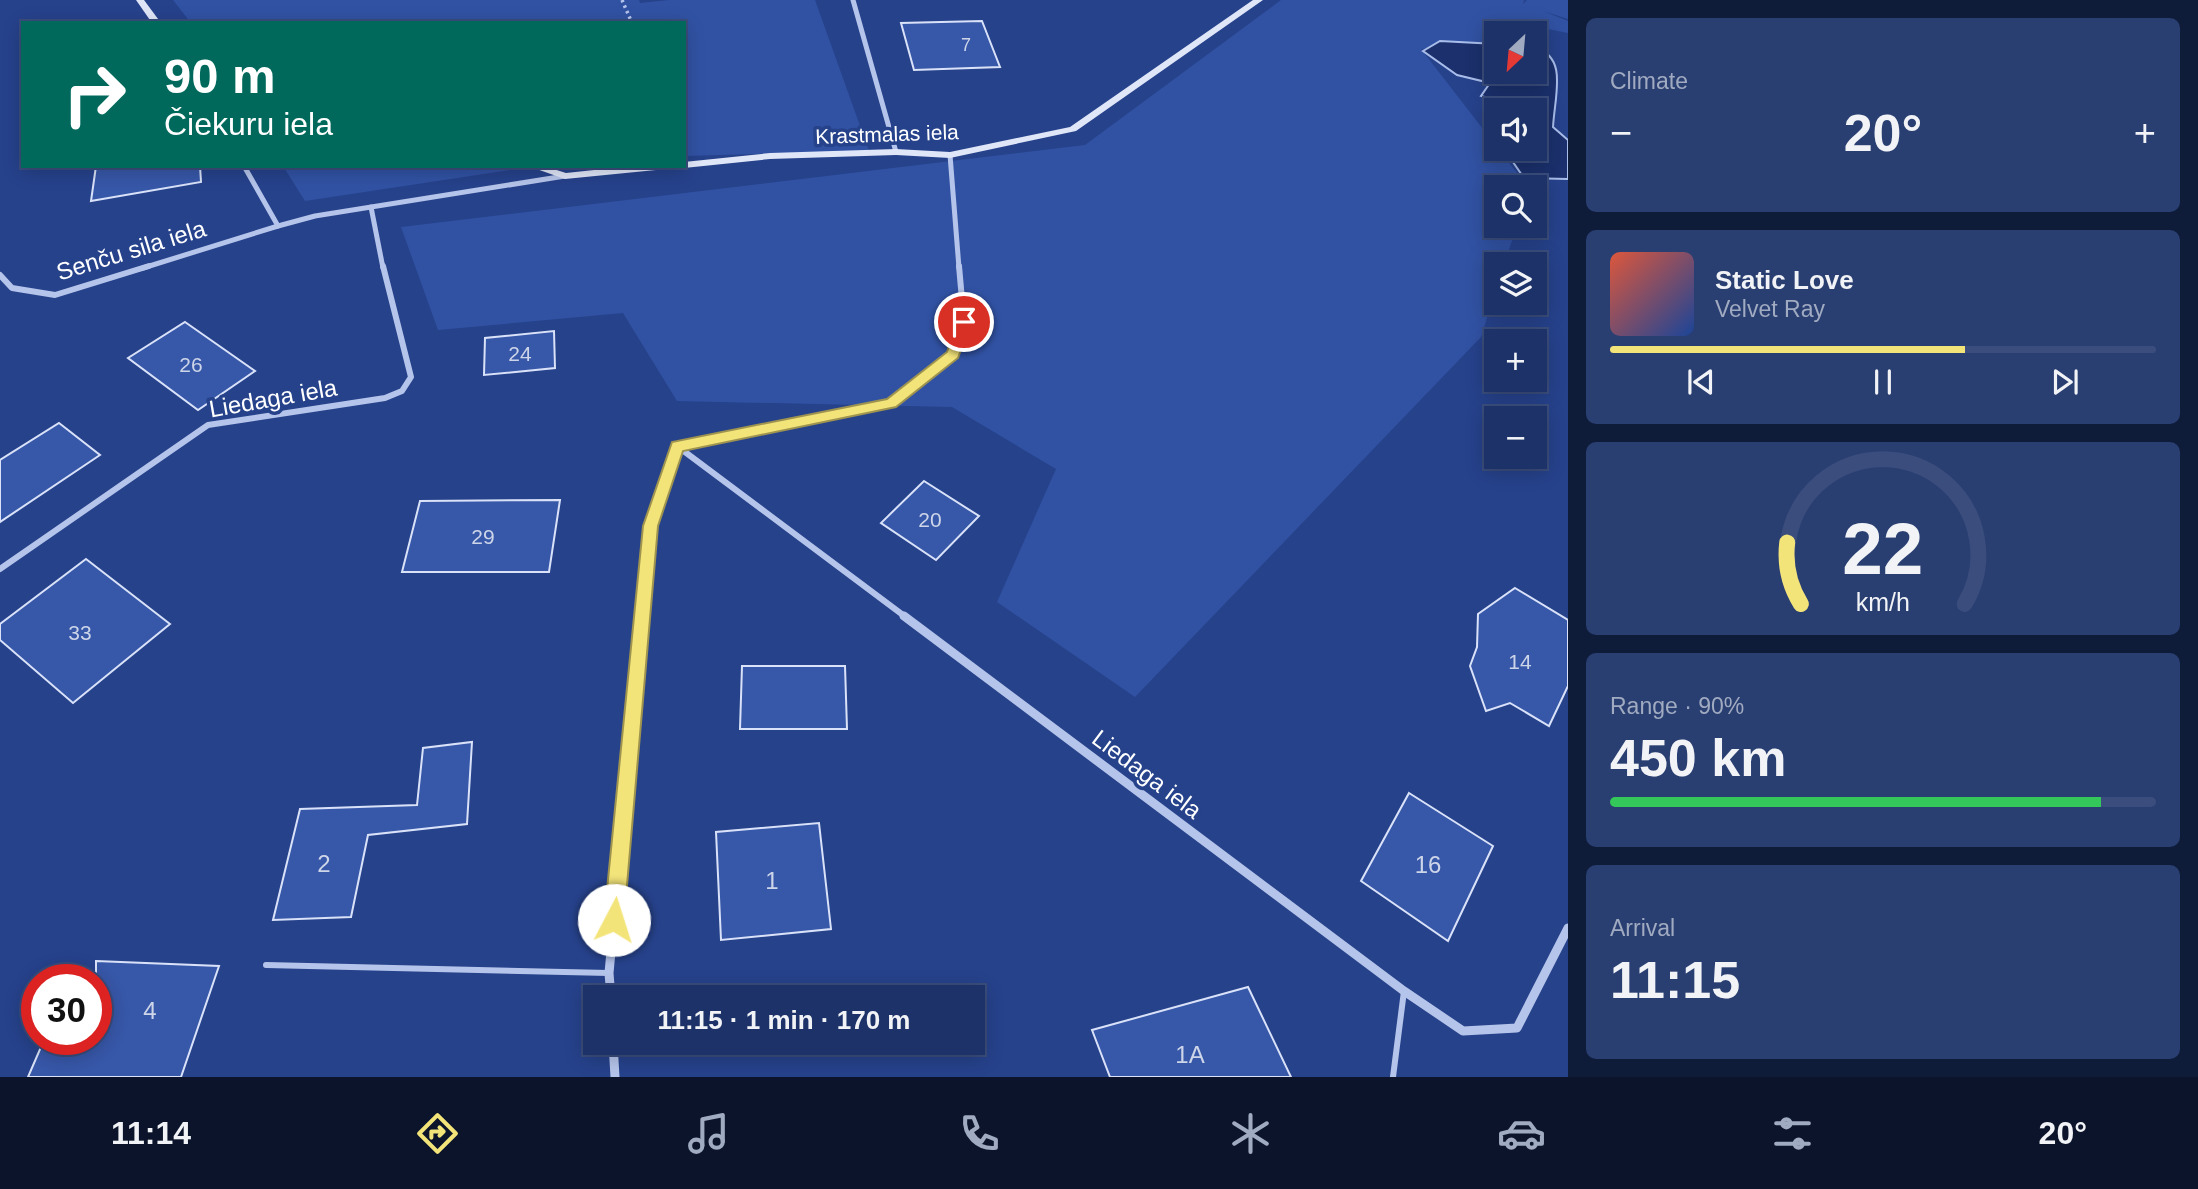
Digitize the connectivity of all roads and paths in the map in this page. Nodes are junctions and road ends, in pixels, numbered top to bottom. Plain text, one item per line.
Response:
1 (140, 0) edge
2 (622, 0) edge
3 (853, 0) edge
4 (1259, 0) edge
5 (156, 21) edge
6 (631, 21) edge
7 (896, 152) junction
8 (950, 155) junction
9 (686, 164) edge
10 (245, 168) edge
11 (539, 168) edge
12 (646, 168) edge
13 (565, 176) junction
14 (371, 207) junction
15 (278, 226) junction
16 (0, 275) edge
17 (677, 446) junction
18 (0, 569) edge
19 (1568, 928) edge
20 (266, 965) dead end
21 (610, 973) junction
22 (610, 985) edge
23 (1404, 991) junction
24 (614, 1055) edge
25 (615, 1077) edge
26 (1393, 1077) edge

1 - 5 street
2 - 6 path
3 - 7 street
4 - 8 street, Krastmalas iela
7 - 8 street, Krastmalas iela
7 - 9 street, Krastmalas iela
8 - 17 street
10 - 15 street
11 - 13 street
12 - 13 street
13 - 14 street
14 - 15 street
14 - 18 street, Liedaga iela
15 - 16 street, Senču sila iela
17 - 21 street
17 - 23 street, Liedaga iela
19 - 23 street, Liedaga iela
20 - 21 lane
21 - 22 street
23 - 26 lane
24 - 25 street

